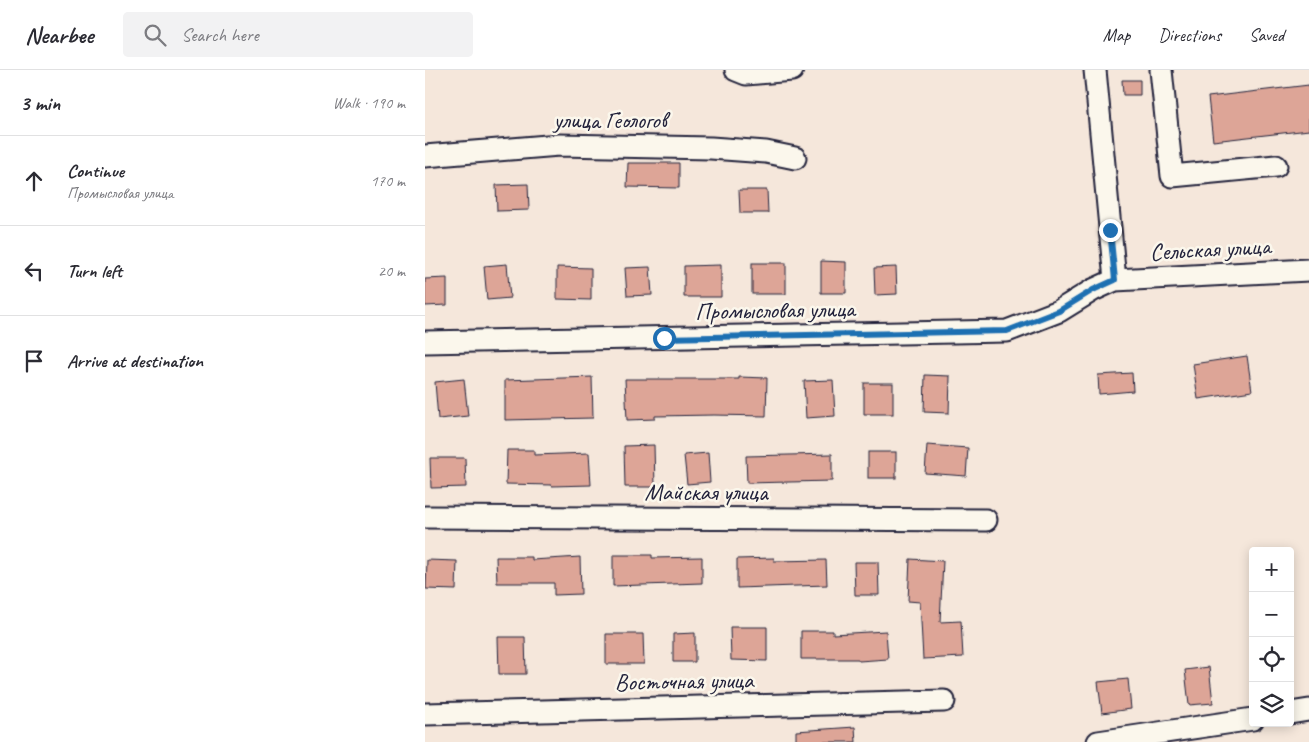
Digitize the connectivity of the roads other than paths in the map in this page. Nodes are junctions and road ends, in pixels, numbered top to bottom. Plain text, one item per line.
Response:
1 (737, 70) edge
2 (792, 70) edge
3 (1095, 70) edge
4 (1161, 70) edge
5 (425, 156) edge
6 (795, 158) dead end
7 (1276, 166) dead end
8 (1309, 270) edge
9 (1115, 280) junction
10 (425, 342) edge
11 (425, 517) edge
12 (986, 520) dead end
13 (944, 701) dead end
14 (1309, 710) edge
15 (1294, 712) edge
16 (425, 714) edge
17 (1249, 720) edge
18 (1098, 742) edge

1 - 2 street
3 - 9 street
4 - 7 street
5 - 6 street, улица Геологов
8 - 9 street, Сельская улица
9 - 10 street, Промысловая улица
11 - 12 street, Майская улица
13 - 16 street, Восточная улица
14 - 15 street
17 - 18 street

